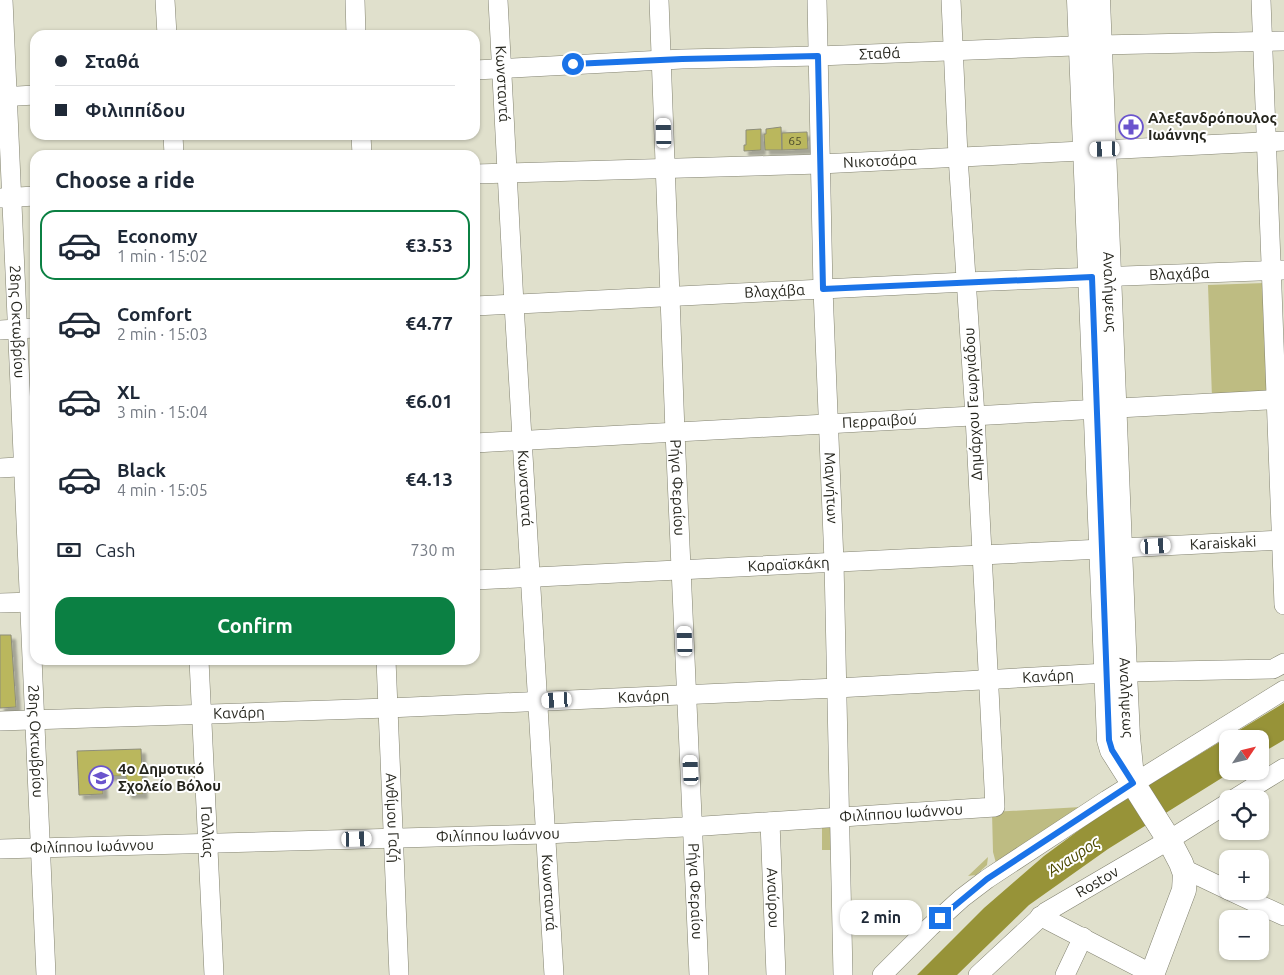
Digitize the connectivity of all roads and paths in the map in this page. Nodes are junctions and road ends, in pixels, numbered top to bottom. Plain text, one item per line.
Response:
1 (3, 0) edge
2 (165, 0) edge
3 (355, 0) edge
4 (498, 0) edge
5 (659, 0) edge
6 (817, 0) edge
7 (951, 0) edge
8 (1079, 0) edge
9 (1098, 0) edge
10 (1262, 0) edge
11 (167, 30) edge
12 (356, 30) edge
13 (1284, 41) edge
14 (1262, 42) junction
15 (1091, 46) junction
16 (954, 51) junction
17 (818, 56) junction
18 (662, 60) junction
19 (502, 68) junction
20 (480, 70) edge
21 (30, 95) edge
22 (4, 97) edge
23 (1275, 142) edge
24 (1095, 150) junction
25 (958, 156) junction
26 (820, 164) junction
27 (665, 169) junction
28 (506, 173) junction
29 (480, 174) edge
30 (30, 196) edge
31 (6, 197) edge
32 (1278, 270) edge
33 (1101, 277) junction
34 (966, 282) junction
35 (823, 289) junction
36 (670, 297) junction
37 (514, 304) junction
38 (480, 306) edge
39 (18, 329) edge
40 (1280, 400) edge
41 (1106, 409) junction
42 (974, 416) junction
43 (828, 424) junction
44 (675, 432) junction
45 (523, 440) junction
46 (480, 442) edge
47 (29, 466) edge
48 (0, 468) edge
49 (30, 511) edge
50 (1282, 540) edge
51 (1111, 548) junction
52 (982, 555) junction
53 (834, 562) junction
54 (682, 570) junction
55 (531, 577) junction
56 (480, 580) edge
57 (30, 602) edge
58 (0, 603) edge
59 (1284, 605) edge
60 (1284, 663) edge
61 (34, 665) edge
62 (199, 665) edge
63 (386, 665) edge
64 (1116, 673) junction
65 (987, 679) junction
66 (837, 688) junction
67 (1284, 690) edge
68 (687, 694) junction
69 (539, 701) junction
70 (388, 708) junction
71 (201, 714) junction
72 (35, 719) junction
73 (0, 721) edge
74 (1284, 768) edge
75 (1134, 785) junction
76 (1249, 790) edge
77 (995, 807) joint
78 (1219, 808) edge
79 (840, 817) junction
80 (770, 822) junction
81 (694, 826) junction
82 (546, 834) junction
83 (394, 838) junction
84 (1168, 838) junction
85 (208, 843) junction
86 (41, 848) junction
87 (0, 849) edge
88 (1184, 869) junction
89 (1219, 886) edge
90 (1249, 900) edge
91 (1040, 916) junction
92 (1284, 916) edge
93 (1083, 937) junction
94 (46, 975) edge
95 (214, 975) edge
96 (399, 975) edge
97 (554, 975) edge
98 (700, 975) edge
99 (776, 975) edge
100 (843, 975) edge
101 (882, 975) edge
102 (978, 975) edge
103 (1065, 975) edge
104 (1153, 975) edge

1 - 22 street, 28ης Οκτωβρίου
2 - 11 street
3 - 12 street
4 - 19 street, Κωνσταντά
5 - 18 street, Ρήγα Φεραίου
6 - 17 street, Μαγνήτων
7 - 16 street, Δημάρχου Γεωργιάδου
8 - 15 main road, Αναλήψεως
9 - 15 main road, Αναλήψεως
10 - 14 street
13 - 14 street, Σταθά
14 - 15 street, Σταθά
14 - 23 street
15 - 16 street, Σταθά
15 - 24 main road, Αναλήψεως
16 - 17 street, Σταθά
16 - 25 street, Δημάρχου Γεωργιάδου
17 - 18 street, Σταθά
17 - 26 street, Μαγνήτων
18 - 19 street, Σταθά
18 - 27 street, Ρήγα Φεραίου
19 - 20 street, Σταθά
19 - 28 street, Κωνσταντά
21 - 22 street
22 - 31 street, 28ης Οκτωβρίου
23 - 24 street, Νικοτσάρα
23 - 32 street
24 - 25 street, Νικοτσάρα
24 - 33 main road, Αναλήψεως
25 - 26 street, Νικοτσάρα
25 - 34 street, Δημάρχου Γεωργιάδου
26 - 27 street, Νικοτσάρα
26 - 35 street, Μαγνήτων
27 - 28 street, Νικοτσάρα
27 - 36 street, Ρήγα Φεραίου
28 - 29 street, Νικοτσάρα
28 - 37 street, Κωνσταντά
30 - 31 street
31 - 39 street, 28ης Οκτωβρίου
32 - 33 street, Βλαχάβα
32 - 40 street
33 - 34 street, Βλαχάβα
33 - 41 main road, Αναλήψεως
34 - 35 street, Βλαχάβα
34 - 42 street, Δημάρχου Γεωργιάδου
35 - 36 street, Βλαχάβα
35 - 43 street, Μαγνήτων
36 - 37 street, Βλαχάβα
36 - 44 street, Ρήγα Φεραίου
37 - 38 street, Βλαχάβα
37 - 45 street, Κωνσταντά
39 - 47 street, 28ης Οκτωβρίου
40 - 41 street, Περραιβού
40 - 50 street
41 - 42 street, Περραιβού
41 - 51 main road, Αναλήψεως
42 - 43 street, Περραιβού
42 - 52 street, Δημάρχου Γεωργιάδου
43 - 44 street, Περραιβού
43 - 53 street, Μαγνήτων
44 - 45 street, Περραιβού
44 - 54 street, Ρήγα Φεραίου
45 - 46 street, Περραιβού
45 - 55 street, Κωνσταντά
47 - 48 street
47 - 49 street, 28ης Οκτωβρίου
50 - 51 street, Karaiskaki
50 - 59 street
51 - 52 street, Καραϊσκάκη
51 - 64 main road, Αναλήψεως
52 - 53 street, Καραϊσκάκη
52 - 65 street, Δημάρχου Γεωργιάδου
53 - 54 street, Καραϊσκάκη
53 - 66 street, Μαγνήτων
54 - 55 street, Καραϊσκάκη
54 - 68 street, Ρήγα Φεραίου
55 - 56 street, Καραϊσκάκη
55 - 69 street, Κωνσταντά
57 - 58 street
60 - 64 street, Κανάρη
61 - 72 street, 28ης Οκτωβρίου
62 - 71 street, Γαλλίας
63 - 70 street, Ανθίμου Γαζή
64 - 65 street, Κανάρη
64 - 75 main road, Αναλήψεως
65 - 66 street, Κανάρη
65 - 77 street, Δημάρχου Γεωργιάδου
66 - 68 street, Κανάρη
66 - 79 street, Μαγνήτων
67 - 75 street
68 - 69 street, Κανάρη
68 - 81 street, Ρήγα Φεραίου
69 - 70 street, Κανάρη
69 - 82 street, Κωνσταντά
70 - 71 street, Κανάρη
70 - 83 street, Ανθίμου Γαζή
71 - 72 street, Κανάρη
71 - 85 street, Γαλλίας
72 - 73 street, Κανάρη
72 - 86 street, 28ης Οκτωβρίου
74 - 76 street
75 - 84 main road
75 - 101 street
77 - 79 street, Φιλίππου Ιωάννου
78 - 84 street, Rostov
79 - 80 street, Φιλίππου Ιωάννου
79 - 100 street, Μαγνήτων
80 - 81 street, Φιλίππου Ιωάννου
80 - 99 street, Αναύρου
81 - 82 street, Φιλίππου Ιωάννου
81 - 98 street, Ρήγα Φεραίου
82 - 83 street, Φιλίππου Ιωάννου
82 - 97 street, Κωνσταντά
83 - 85 street, Φιλίππου Ιωάννου
83 - 96 street, Ανθίμου Γαζή
84 - 88 main road
84 - 91 street, Rostov
85 - 86 street, Φιλίππου Ιωάννου
85 - 95 street, Γαλλίας
86 - 87 street, Φιλίππου Ιωάννου
86 - 94 street, 28ης Οκτωβρίου
88 - 89 street
88 - 104 main road
90 - 92 street
91 - 93 street
91 - 102 street, Rostov
93 - 103 street
93 - 104 street

